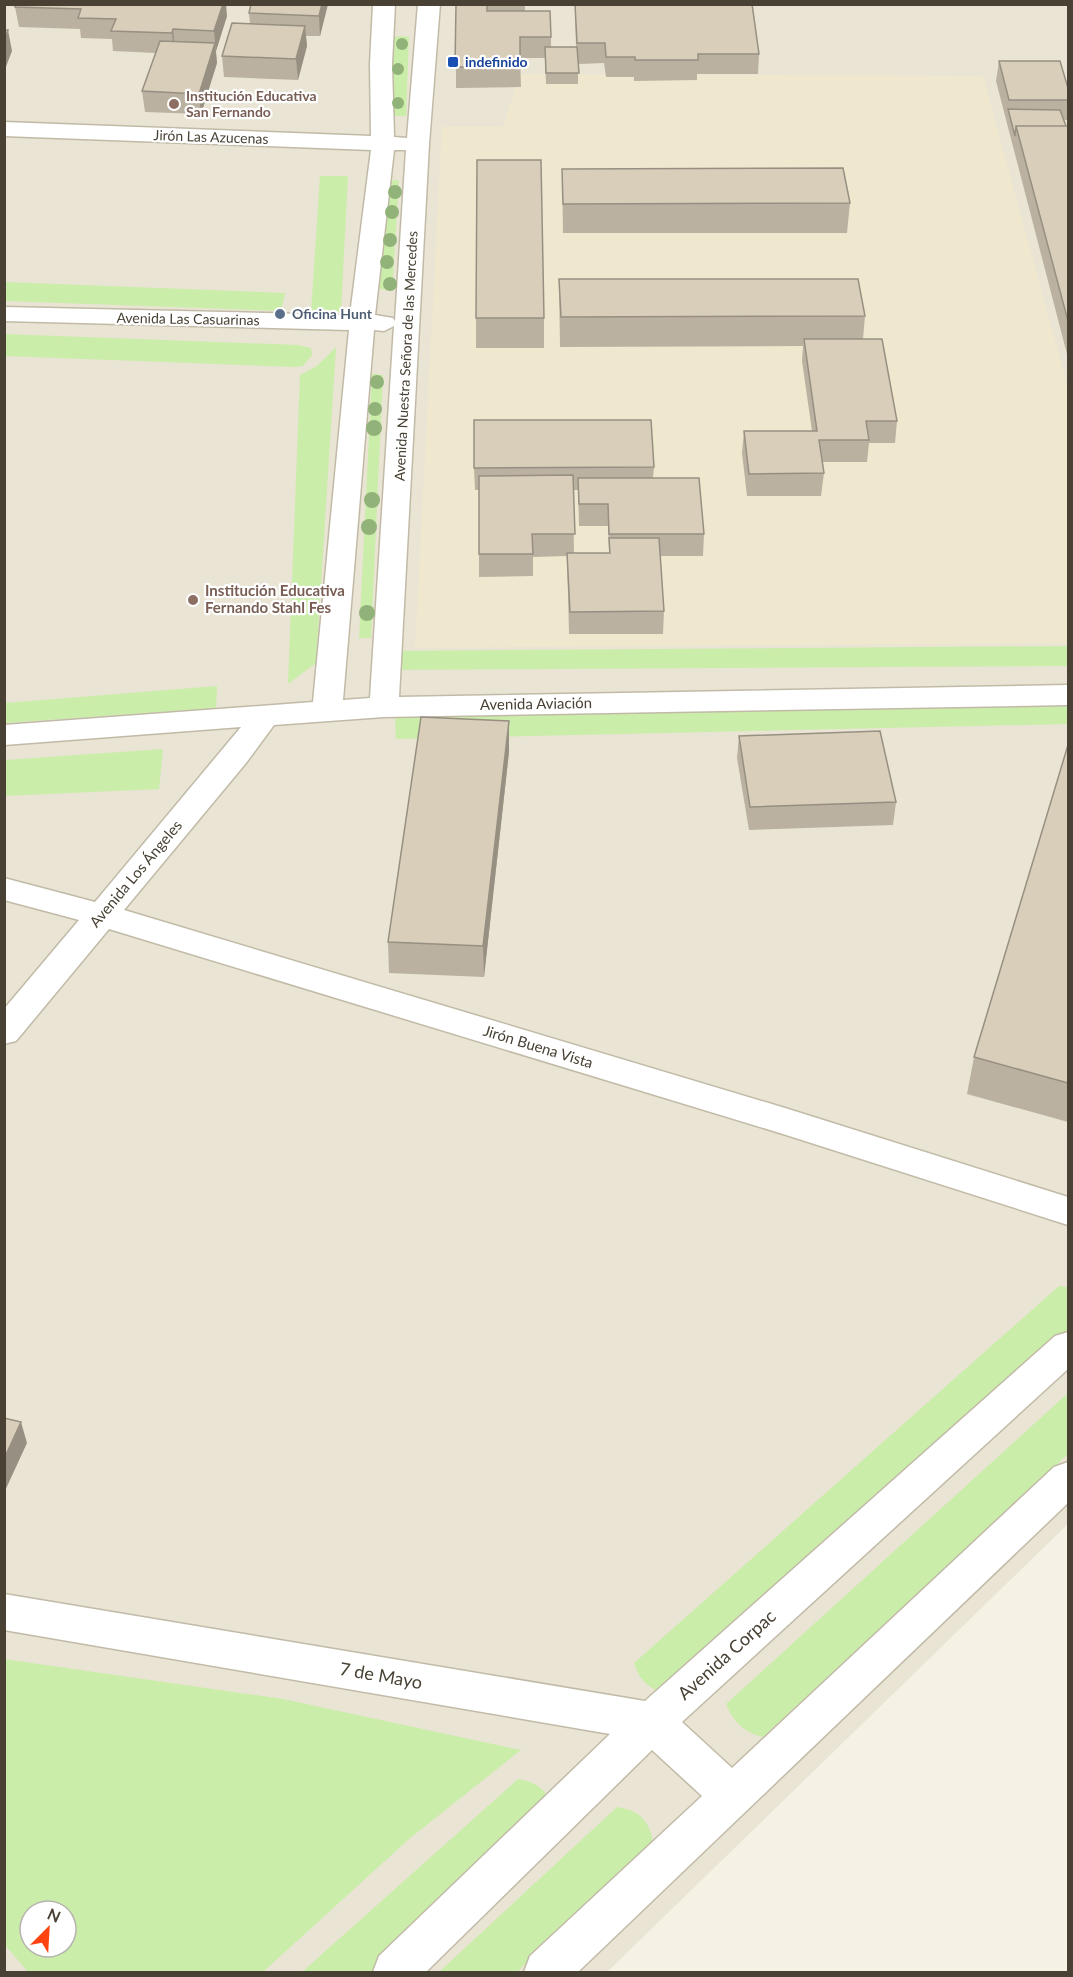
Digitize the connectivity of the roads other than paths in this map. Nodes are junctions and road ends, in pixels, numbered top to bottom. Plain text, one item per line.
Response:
1 (384, 4) edge
2 (429, 4) edge
3 (4, 129) edge
4 (383, 143) junction
5 (418, 144) junction
6 (4, 314) edge
7 (362, 323) junction
8 (408, 323) junction
9 (1068, 695) edge
10 (384, 707) junction
11 (327, 710) junction
12 (266, 715) junction
13 (4, 735) edge
14 (4, 890) edge
15 (102, 915) junction
16 (4, 1032) edge
17 (1068, 1211) edge
18 (1068, 1347) edge
19 (1068, 1479) edge
20 (4, 1612) edge
21 (652, 1722) junction
22 (732, 1795) junction
23 (395, 1972) edge
24 (546, 1972) edge

1 - 4 street
2 - 5 street, Avenida Nuestra Señora de las Mercedes
3 - 4 street, Jirón Las Azucenas
4 - 5 street, Jirón Las Azucenas
4 - 7 street
5 - 8 street, Avenida Nuestra Señora de las Mercedes
6 - 7 street, Avenida Las Casuarinas
7 - 8 street, Avenida Las Casuarinas
7 - 11 street
8 - 10 street, Avenida Nuestra Señora de las Mercedes
9 - 10 street, Avenida Aviación
10 - 11 street, Avenida Aviación
11 - 12 street, Avenida Aviación
12 - 13 street, Avenida Aviación
12 - 15 street, Avenida Los Ángeles
14 - 15 street, Jirón Buena Vista
15 - 16 street, Avenida Los Ángeles
15 - 17 street, Jirón Buena Vista
18 - 21 street, Avenida Corpac
19 - 22 street
20 - 21 street, 7 de Mayo
21 - 22 street
21 - 23 street, Avenida Corpac
22 - 24 street

